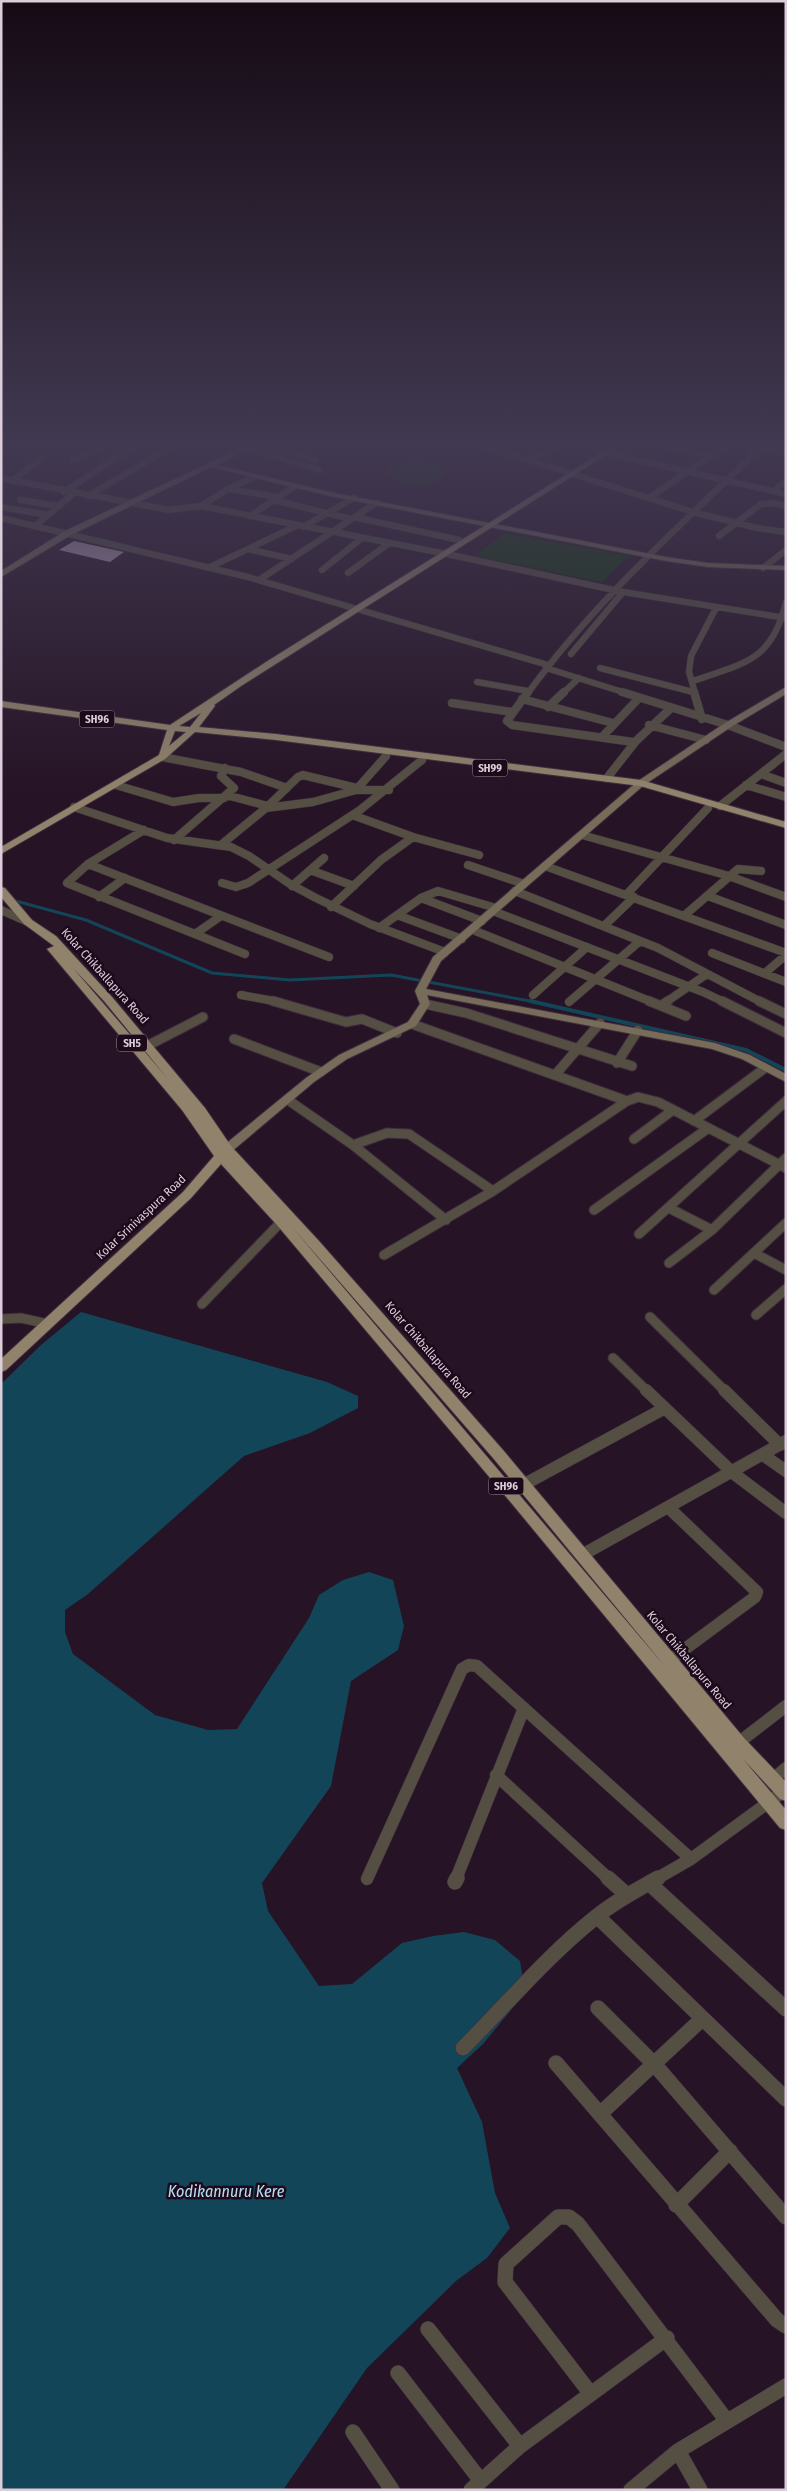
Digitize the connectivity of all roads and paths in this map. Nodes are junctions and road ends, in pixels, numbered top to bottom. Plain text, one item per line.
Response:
1 (21, 562) edge
2 (187, 562) edge
3 (222, 562) edge
4 (287, 562) edge
5 (332, 562) edge
6 (364, 562) edge
7 (434, 562) edge
8 (485, 562) edge
9 (641, 562) edge
10 (691, 562) edge
11 (770, 562) edge
12 (210, 568) junction
13 (763, 568) junction
14 (786, 568) edge
15 (322, 570) dead end
16 (348, 574) dead end
17 (1, 575) edge
18 (259, 580) junction
19 (614, 590) junction
20 (624, 592) junction
21 (786, 602) edge
22 (716, 608) junction
23 (358, 609) junction
24 (785, 618) edge
25 (571, 654) dead end
26 (547, 666) junction
27 (600, 668) dead end
28 (579, 678) junction
29 (693, 681) junction
30 (477, 682) dead end
31 (786, 690) edge
32 (528, 691) junction
33 (693, 692) junction
34 (639, 698) junction
35 (522, 699) junction
36 (213, 701) junction
37 (452, 703) dead end
38 (1, 704) edge
39 (548, 707) junction
40 (1, 709) edge
41 (670, 709) junction
42 (512, 712) junction
43 (185, 718) junction
44 (702, 719) junction
45 (201, 720) junction
46 (613, 723) junction
47 (649, 725) junction
48 (728, 725) junction
49 (155, 729) junction
50 (171, 730) junction
51 (191, 732) junction
52 (217, 732) junction
53 (602, 737) junction
54 (706, 740) junction
55 (634, 742) junction
56 (786, 747) edge
57 (163, 752) junction
58 (786, 754) edge
59 (386, 756) junction
60 (422, 760) junction
61 (225, 768) junction
62 (761, 774) junction
63 (606, 778) junction
64 (786, 783) edge
65 (116, 785) junction
66 (746, 785) junction
67 (639, 786) junction
68 (286, 788) junction
69 (357, 789) junction
70 (389, 790) junction
71 (225, 797) junction
72 (786, 797) edge
73 (720, 806) junction
74 (74, 807) junction
75 (267, 807) junction
76 (708, 808) junction
77 (355, 816) junction
78 (786, 824) edge
79 (144, 830) junction
80 (786, 830) edge
81 (582, 835) junction
82 (413, 837) junction
83 (174, 840) junction
84 (222, 844) junction
85 (1, 850) edge
86 (479, 855) dead end
87 (662, 857) junction
88 (324, 858) dead end
89 (88, 864) junction
90 (468, 865) dead end
91 (545, 866) junction
92 (271, 869) junction
93 (310, 870) junction
94 (761, 871) dead end
95 (728, 876) junction
96 (125, 878) junction
97 (222, 883) dead end
98 (524, 884) junction
99 (292, 886) junction
100 (354, 886) junction
101 (1, 890) edge
102 (515, 891) junction
103 (630, 896) junction
104 (708, 896) junction
105 (99, 897) junction
106 (786, 897) edge
107 (421, 898) junction
108 (331, 907) junction
109 (494, 909) junction
110 (1, 910) edge
111 (397, 915) junction
112 (221, 916) junction
113 (684, 916) junction
114 (27, 919) junction
115 (482, 921) junction
116 (786, 925) edge
117 (604, 926) junction
118 (379, 928) junction
119 (473, 930) junction
120 (42, 932) junction
121 (195, 934) junction
122 (462, 939) junction
123 (640, 941) junction
124 (587, 947) junction
125 (445, 952) junction
126 (712, 952) dead end
127 (245, 954) dead end
128 (786, 954) edge
129 (329, 957) dead end
130 (620, 960) junction
131 (564, 967) junction
132 (707, 974) junction
133 (765, 974) junction
134 (596, 980) junction
135 (786, 982) edge
136 (687, 986) junction
137 (421, 989) junction
138 (241, 995) dead end
139 (533, 995) dead end
140 (569, 1002) dead end
141 (425, 1004) junction
142 (661, 1006) junction
143 (784, 1011) edge
144 (686, 1016) dead end
145 (203, 1017) dead end
146 (600, 1023) junction
147 (412, 1024) junction
148 (638, 1030) junction
149 (397, 1033) junction
150 (786, 1033) edge
151 (234, 1039) dead end
152 (147, 1046) junction
153 (578, 1051) junction
154 (616, 1062) junction
155 (632, 1066) dead end
156 (765, 1068) junction
157 (321, 1072) junction
158 (555, 1075) junction
159 (786, 1079) edge
160 (288, 1100) junction
161 (627, 1101) junction
162 (786, 1101) edge
163 (673, 1110) junction
164 (694, 1121) junction
165 (707, 1128) junction
166 (634, 1139) dead end
167 (735, 1144) junction
168 (353, 1145) junction
169 (224, 1152) junction
170 (783, 1163) edge
171 (493, 1191) junction
172 (669, 1208) junction
173 (594, 1210) dead end
174 (446, 1220) junction
175 (281, 1222) junction
176 (786, 1223) edge
177 (712, 1230) junction
178 (638, 1234) dead end
179 (754, 1253) junction
180 (384, 1255) dead end
181 (669, 1263) dead end
182 (786, 1270) edge
183 (714, 1290) dead end
184 (786, 1290) edge
185 (202, 1304) dead end
186 (756, 1315) dead end
187 (650, 1317) dead end
188 (1, 1319) edge
189 (48, 1324) junction
190 (613, 1358) dead end
191 (1, 1367) edge
192 (665, 1408) junction
193 (783, 1443) edge
194 (764, 1455) junction
195 (786, 1471) edge
196 (732, 1473) junction
197 (523, 1485) junction
198 (669, 1508) junction
199 (786, 1513) edge
200 (582, 1555) junction
201 (670, 1660) junction
202 (656, 1668) junction
203 (786, 1706) edge
204 (524, 1708) junction
205 (738, 1743) junction
206 (786, 1768) edge
207 (496, 1775) junction
208 (772, 1779) junction
209 (785, 1793) edge
210 (768, 1802) junction
211 (786, 1823) edge
212 (691, 1859) junction
213 (367, 1879) dead end
214 (455, 1882) dead end
215 (649, 1883) junction
216 (627, 1895) junction
217 (597, 1916) junction
218 (598, 2008) dead end
219 (786, 2009) edge
220 (702, 2019) junction
221 (463, 2048) dead end
222 (556, 2063) dead end
223 (655, 2065) junction
224 (786, 2099) edge
225 (600, 2114) junction
226 (730, 2151) junction
227 (676, 2206) junction
228 (786, 2217) edge
229 (786, 2326) edge
230 (428, 2329) dead end
231 (667, 2338) junction
232 (398, 2373) dead end
233 (786, 2386) edge
234 (591, 2394) junction
235 (727, 2421) junction
236 (353, 2432) dead end
237 (520, 2446) junction
238 (678, 2451) junction
239 (476, 2485) edge
240 (392, 2490) edge
241 (632, 2490) edge
242 (700, 2490) edge

1 - 17 street
2 - 12 street
3 - 12 street
4 - 18 street
5 - 15 street
6 - 16 street
7 - 23 main road
8 - 19 street
9 - 19 street
10 - 13 street
11 - 13 street
12 - 18 street
13 - 14 street
18 - 23 street
19 - 20 street
19 - 26 street
20 - 22 street
20 - 25 street
21 - 24 street
22 - 24 street
22 - 29 street
23 - 26 street
23 - 36 main road
24 - 29 street
26 - 28 street
26 - 32 street
27 - 33 street
28 - 34 street
28 - 39 street
29 - 33 street
30 - 32 street
31 - 48 street
32 - 35 street
33 - 44 street
34 - 41 street
34 - 46 street
35 - 39 street
35 - 42 street
36 - 43 main road
36 - 45 main road
37 - 42 street
38 - 49 main road, SH96
39 - 46 street
40 - 49 main road, SH96
41 - 44 street
41 - 47 street
42 - 53 street
43 - 49 main road
43 - 50 main road
44 - 48 street
45 - 51 main road
45 - 52 main road
46 - 53 street
47 - 54 street
47 - 55 street
48 - 54 street
48 - 56 street
49 - 50 main road, SH96
49 - 57 main road
50 - 51 main road, SH96
50 - 57 main road
51 - 52 main road, SH99
51 - 57 main road
51 - 59 main road, SH99
52 - 63 main road, SH99
53 - 55 street
54 - 67 street
55 - 63 street
57 - 61 street
57 - 65 main road
58 - 62 street
59 - 60 main road, SH99
59 - 69 street
60 - 67 main road, SH99
60 - 70 street
61 - 68 street
61 - 71 street
62 - 64 street
62 - 66 street
63 - 67 main road, SH99
65 - 71 street
65 - 74 main road
66 - 72 street
66 - 73 street
67 - 73 main road, SH99
67 - 76 main road, SH99
67 - 81 street
68 - 69 street
68 - 75 street
69 - 70 street
69 - 75 street
70 - 77 street
71 - 75 street
71 - 83 street
73 - 78 main road, SH99
74 - 79 street
74 - 85 main road
75 - 84 street
76 - 80 main road, SH99
76 - 87 street
77 - 82 street
77 - 92 street
79 - 83 street
79 - 89 street
81 - 87 street
81 - 91 street
82 - 86 street
82 - 100 street
83 - 84 street
84 - 92 street
87 - 95 street
87 - 103 street
88 - 93 street
89 - 96 street
89 - 105 street
90 - 98 street
91 - 98 street
91 - 103 street
92 - 97 street
92 - 99 street
93 - 99 street
93 - 100 street
94 - 95 street
95 - 104 street
95 - 106 street
96 - 105 street
96 - 112 street
98 - 102 street
99 - 108 street
100 - 108 street
101 - 114 main road, SH5
102 - 109 street
102 - 117 street
103 - 113 street
103 - 117 street
104 - 113 street
104 - 116 street
105 - 121 street
107 - 109 street
107 - 111 street
107 - 115 street
108 - 118 street
109 - 115 street
109 - 124 street
110 - 114 street
111 - 118 street
111 - 122 street
112 - 121 street
112 - 129 street
113 - 128 street
114 - 120 main road, SH5
115 - 119 street
117 - 123 street
118 - 125 street
119 - 122 street
119 - 131 street
120 - 152 main road, Kolar Chikballapura Road / SH5
120 - 169 main road, SH5
121 - 127 street
122 - 125 street
123 - 130 street
123 - 132 street
124 - 130 street
124 - 131 street
125 - 137 street
126 - 133 street
128 - 133 street
130 - 134 street
130 - 136 street
131 - 134 street
131 - 139 street
132 - 136 street
132 - 143 street
133 - 135 street
134 - 140 street
134 - 142 street
136 - 142 street
136 - 150 street
137 - 141 street
137 - 146 street
138 - 149 street
141 - 147 street
141 - 153 street
142 - 144 street
145 - 152 street
146 - 148 street
146 - 153 street
147 - 149 street
147 - 158 street
148 - 154 street
148 - 156 street
149 - 157 street
151 - 157 street
152 - 169 main road, Kolar Chikballapura Road / SH5
153 - 154 street
153 - 158 street
154 - 155 street
156 - 159 street
156 - 164 street
157 - 160 street
158 - 161 street
160 - 168 street
160 - 169 street
161 - 163 street
161 - 171 street
162 - 167 street
163 - 164 street
163 - 166 street
164 - 165 street
165 - 167 street
165 - 173 street
167 - 170 street
167 - 172 street
168 - 171 street
168 - 174 street
169 - 175 main road, Kolar Chikballapura Road / SH96
169 - 189 main road, Kolar Srinivaspura Road
169 - 197 main road, Kolar Chikballapura Road / SH96
170 - 177 street
171 - 174 street
172 - 177 street
172 - 178 street
174 - 180 street
175 - 185 street
175 - 202 main road, Kolar Chikballapura Road / SH96
176 - 179 street
177 - 181 street
179 - 182 street
179 - 183 street
184 - 186 street
187 - 193 street
188 - 189 street
189 - 191 main road, Kolar Srinivaspura Road
190 - 192 street
192 - 196 street
192 - 197 street
193 - 194 street
194 - 195 street
194 - 196 street
196 - 198 street
196 - 199 street
197 - 200 main road, Kolar Chikballapura Road / SH96
198 - 200 street
198 - 201 street
200 - 201 main road, Kolar Chikballapura Road / SH96
201 - 202 street
201 - 205 main road, Kolar Chikballapura Road / SH96
202 - 210 main road, Kolar Chikballapura Road / SH96
203 - 205 street
204 - 207 street
204 - 212 street
204 - 213 street
205 - 208 main road, Kolar Chikballapura Road / SH96
206 - 208 street
207 - 214 street
207 - 216 street
208 - 209 main road, Kolar Chikballapura Road / SH96
209 - 210 street
210 - 211 main road, Kolar Chikballapura Road / SH96
210 - 212 street
212 - 215 street
215 - 216 street
215 - 219 street
216 - 217 street
217 - 220 street
217 - 221 street
218 - 223 street
220 - 223 street
220 - 224 street
222 - 225 street
223 - 225 street
223 - 226 street
225 - 227 street
226 - 227 street
226 - 228 street
227 - 229 street
230 - 237 street
231 - 234 street
231 - 234 street
231 - 235 street
232 - 239 street
233 - 235 street
234 - 237 street
235 - 238 street
236 - 240 street
237 - 239 street
238 - 241 street
238 - 242 street

